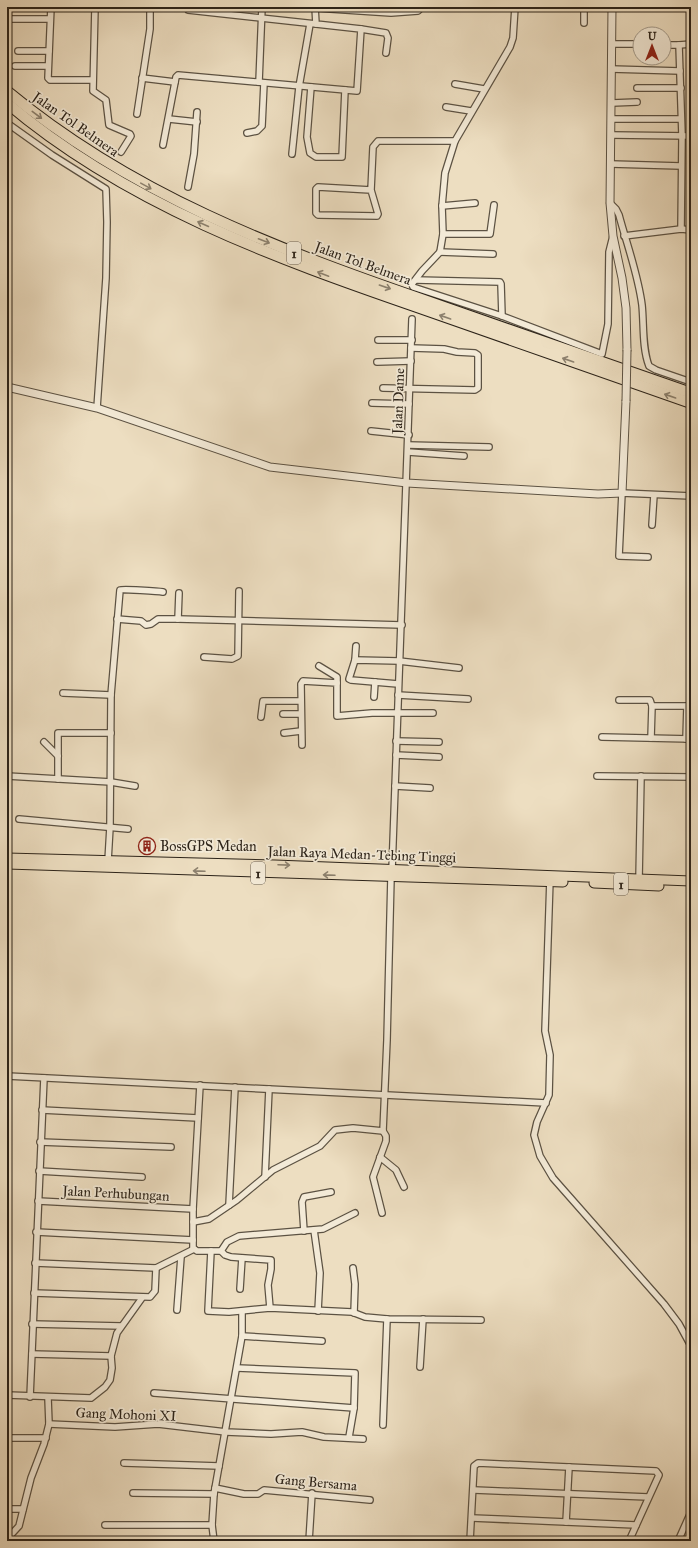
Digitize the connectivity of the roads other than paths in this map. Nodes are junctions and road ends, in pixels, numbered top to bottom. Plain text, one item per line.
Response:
1 (51, 7) edge
2 (95, 7) edge
3 (150, 7) edge
4 (187, 7) edge
5 (262, 7) edge
6 (422, 7) edge
7 (515, 7) edge
8 (584, 7) edge
9 (612, 7) edge
10 (107, 8) dead end
11 (315, 8) edge
12 (355, 9) edge
13 (378, 10) edge
14 (401, 10) edge
15 (7, 19) edge
16 (50, 19) junction
17 (262, 19) junction
18 (313, 24) junction
19 (584, 24) dead end
20 (362, 29) junction
21 (612, 44) junction
22 (632, 44) edge
23 (691, 44) edge
24 (672, 45) edge
25 (679, 45) junction
26 (18, 51) dead end
27 (49, 51) junction
28 (386, 53) dead end
29 (15, 66) dead end
30 (48, 66) junction
31 (611, 69) junction
32 (680, 71) junction
33 (142, 78) junction
34 (92, 80) junction
35 (175, 82) junction
36 (261, 83) junction
37 (455, 84) dead end
38 (299, 87) junction
39 (311, 87) junction
40 (637, 88) dead end
41 (681, 88) junction
42 (345, 90) junction
43 (484, 90) junction
44 (7, 91) edge
45 (637, 102) dead end
46 (7, 103) edge
47 (612, 103) junction
48 (446, 108) dead end
49 (7, 110) edge
50 (471, 111) junction
51 (197, 112) dead end
52 (137, 114) dead end
53 (169, 119) junction
54 (612, 119) junction
55 (681, 119) junction
56 (197, 122) junction
57 (7, 123) edge
58 (247, 133) dead end
59 (612, 135) junction
60 (682, 136) junction
61 (691, 136) edge
62 (455, 141) junction
63 (58, 145) junction
64 (163, 145) dead end
65 (121, 152) dead end
66 (292, 154) dead end
67 (611, 164) junction
68 (681, 166) junction
69 (188, 187) dead end
70 (371, 190) junction
71 (475, 203) dead end
72 (610, 203) junction
73 (494, 205) dead end
74 (442, 206) junction
75 (681, 229) junction
76 (691, 230) edge
77 (443, 234) junction
78 (614, 236) junction
79 (624, 236) junction
80 (440, 252) junction
81 (493, 254) dead end
82 (416, 280) junction
83 (502, 316) junction
84 (412, 319) dead end
85 (378, 340) dead end
86 (412, 340) junction
87 (411, 348) junction
88 (411, 361) junction
89 (377, 362) dead end
90 (691, 382) edge
91 (7, 387) edge
92 (383, 388) dead end
93 (410, 389) junction
94 (691, 393) edge
95 (372, 403) dead end
96 (691, 403) edge
97 (409, 404) junction
98 (97, 408) junction
99 (371, 431) dead end
100 (409, 435) junction
101 (408, 445) junction
102 (489, 447) dead end
103 (408, 452) junction
104 (464, 456) dead end
105 (407, 483) junction
106 (622, 493) junction
107 (654, 495) junction
108 (691, 496) edge
109 (652, 525) dead end
110 (648, 557) dead end
111 (239, 591) dead end
112 (163, 592) dead end
113 (180, 593) dead end
114 (117, 619) junction
115 (178, 619) junction
116 (239, 621) junction
117 (402, 625) junction
118 (356, 646) dead end
119 (204, 658) dead end
120 (355, 660) junction
121 (399, 661) junction
122 (320, 666) dead end
123 (459, 668) dead end
124 (375, 682) junction
125 (337, 683) junction
126 (398, 684) junction
127 (63, 693) dead end
128 (111, 695) junction
129 (398, 695) junction
130 (374, 697) dead end
131 (468, 699) dead end
132 (619, 700) dead end
133 (301, 701) junction
134 (652, 706) junction
135 (689, 706) edge
136 (433, 713) dead end
137 (283, 714) dead end
138 (301, 714) junction
139 (398, 714) junction
140 (261, 717) dead end
141 (302, 731) junction
142 (111, 733) junction
143 (284, 733) dead end
144 (602, 737) dead end
145 (651, 738) junction
146 (689, 739) edge
147 (396, 741) junction
148 (44, 742) dead end
149 (439, 742) dead end
150 (302, 745) dead end
151 (396, 755) junction
152 (58, 756) junction
153 (439, 757) dead end
154 (7, 776) edge
155 (597, 776) dead end
156 (641, 776) junction
157 (691, 777) edge
158 (58, 779) junction
159 (111, 782) junction
160 (135, 786) dead end
161 (395, 786) junction
162 (430, 788) dead end
163 (19, 820) dead end
164 (110, 827) junction
165 (128, 829) dead end
166 (7, 858) edge
167 (108, 861) junction
168 (7, 864) edge
169 (391, 873) junction
170 (550, 879) junction
171 (639, 879) junction
172 (691, 880) edge
173 (691, 887) edge
174 (7, 1076) edge
175 (44, 1078) junction
176 (200, 1085) junction
177 (235, 1087) junction
178 (269, 1089) junction
179 (385, 1094) junction
180 (546, 1103) junction
181 (42, 1110) junction
182 (198, 1118) junction
183 (383, 1131) junction
184 (40, 1142) junction
185 (171, 1147) dead end
186 (380, 1157) junction
187 (39, 1170) junction
188 (142, 1177) dead end
189 (265, 1177) junction
190 (404, 1187) dead end
191 (332, 1192) dead end
192 (38, 1201) junction
193 (229, 1205) junction
194 (193, 1209) junction
195 (355, 1213) dead end
196 (382, 1213) dead end
197 (193, 1222) junction
198 (314, 1230) junction
199 (304, 1231) junction
200 (36, 1232) junction
201 (193, 1240) junction
202 (194, 1249) junction
203 (211, 1251) junction
204 (221, 1251) junction
205 (181, 1257) junction
206 (242, 1258) junction
207 (35, 1263) junction
208 (156, 1268) junction
209 (353, 1268) dead end
210 (240, 1289) dead end
211 (34, 1294) junction
212 (142, 1298) junction
213 (270, 1308) junction
214 (177, 1310) dead end
215 (242, 1311) junction
216 (318, 1311) junction
217 (354, 1313) junction
218 (387, 1318) junction
219 (423, 1319) junction
220 (481, 1320) dead end
221 (32, 1324) junction
222 (121, 1326) junction
223 (242, 1336) junction
224 (322, 1341) dead end
225 (691, 1346) edge
226 (32, 1354) junction
227 (111, 1356) junction
228 (420, 1367) dead end
229 (237, 1368) junction
230 (154, 1393) dead end
231 (7, 1395) edge
232 (30, 1397) junction
233 (48, 1398) junction
234 (232, 1399) junction
235 (354, 1408) junction
236 (49, 1424) junction
237 (383, 1425) dead end
238 (226, 1432) junction
239 (349, 1437) junction
240 (7, 1438) edge
241 (46, 1438) junction
242 (363, 1439) dead end
243 (124, 1463) dead end
244 (219, 1466) junction
245 (569, 1467) junction
246 (474, 1490) junction
247 (214, 1491) junction
248 (133, 1493) dead end
249 (312, 1493) junction
250 (568, 1494) junction
251 (648, 1497) junction
252 (370, 1500) dead end
253 (7, 1509) edge
254 (23, 1509) junction
255 (691, 1512) edge
256 (472, 1518) junction
257 (566, 1522) junction
258 (105, 1525) dead end
259 (212, 1525) junction
260 (636, 1525) junction
261 (7, 1539) edge
262 (214, 1541) edge
263 (309, 1541) edge
264 (470, 1541) edge
265 (629, 1541) edge
266 (678, 1541) edge

1 - 16 street
2 - 10 street
2 - 34 street
3 - 33 street
4 - 17 street
5 - 17 street
6 - 14 street
7 - 43 street
8 - 19 street
9 - 21 street
11 - 12 street
11 - 18 street
12 - 13 street
13 - 14 street
15 - 16 street
16 - 27 street
17 - 18 street
17 - 36 street
18 - 20 street
18 - 38 street
20 - 28 street
20 - 42 street
21 - 22 street
21 - 31 street
23 - 25 street
24 - 25 street
25 - 32 street
26 - 27 street
27 - 30 street
29 - 30 street
30 - 34 street
31 - 32 street
31 - 47 street
32 - 41 street
33 - 35 street
33 - 52 street
34 - 65 street
35 - 36 street
35 - 53 street
36 - 38 street
36 - 58 street
37 - 43 street
38 - 39 street
38 - 66 street
39 - 42 street
39 - 42 street
40 - 41 street
41 - 55 street
43 - 50 street
44 -> 94 highway, Jalan Tol Belmera / 1
45 - 47 street
46 - 63 highway, Jalan Tol Belmera / 1
47 - 54 street
48 - 50 street
49 - 63 highway
50 - 62 street
51 - 56 street
53 - 56 street
53 - 64 street
54 - 55 street
54 - 59 street
55 - 60 street
56 - 69 street
57 - 98 street
59 - 60 street
59 - 67 street
60 - 61 street
60 - 68 street
62 - 70 street
62 - 74 street
96 -> 63 highway, Jalan Tol Belmera / 1
67 - 68 street
67 - 72 street
68 - 75 street
70 - 70 street
71 - 74 street
72 - 78 street
72 - 79 street
73 - 77 street
74 - 77 street
75 - 76 street
75 - 79 street
77 - 80 street
78 - 83 street
78 - 106 street, bridge
79 - 90 street
80 - 81 street
80 - 82 street
82 - 83 street
82 - 83 street
84 - 86 street, Jalan Dame
85 - 86 street
86 - 87 street, Jalan Dame
87 - 88 street, Jalan Dame
87 - 93 street
88 - 89 street
88 - 93 street, Jalan Dame
91 - 98 street
92 - 93 street
93 - 97 street, Jalan Dame
95 - 97 street
97 - 100 street, Jalan Dame
98 - 105 street
99 - 100 street
100 - 101 street, Jalan Dame
101 - 102 street
101 - 103 street, Jalan Dame
103 - 104 street
103 - 105 street, Jalan Dame
105 - 106 street
105 - 117 street, Jalan Dame
106 - 107 street
106 - 110 street
107 - 108 street
107 - 109 street
111 - 116 street
112 - 114 street
113 - 115 street
114 - 115 street
114 - 128 street
115 - 116 street
116 - 117 street
116 - 119 street
117 - 121 street, Jalan Dame
118 - 120 street
120 - 121 street
120 - 124 street
121 - 123 street
121 - 126 street, Jalan Dame
122 - 125 street
124 - 126 street
124 - 130 street
125 - 133 street
125 - 139 street
126 - 129 street, Jalan Dame
127 - 128 street
128 - 142 street
129 - 131 street
129 - 139 street, Jalan Dame
132 - 134 street
133 - 138 street
133 - 140 street
134 - 135 street
134 - 145 street
135 - 146 street
136 - 139 street
137 - 138 street
138 - 141 street
139 - 147 street, Jalan Dame
141 - 143 street
141 - 150 street
142 - 152 street
142 - 159 street
144 - 145 street
145 - 146 street
147 - 149 street
147 - 151 street, Jalan Dame
148 - 152 street
151 - 153 street
151 - 161 street, Jalan Dame
152 - 158 street
154 - 158 street
155 - 156 street
156 - 157 street
156 - 171 street
158 - 159 street
159 - 160 street
159 - 164 street
161 - 162 street
161 - 169 street, Jalan Dame
163 - 164 street
164 - 165 street
164 - 167 street
166 - 167 highway, Jalan Raya Medan-Tebing Tinggi / 1
167 -> 169 highway, Jalan Raya Medan-Tebing Tinggi / 1
169 -> 168 highway, Jalan Raya Medan-Tebing Tinggi / 1
169 - 170 highway, Jalan Raya Medan-Tebing Tinggi / 1
169 - 179 street, Jalan Dame
170 - 171 highway, Jalan Raya Medan-Tebing Tinggi / 1
170 - 173 highway, Jalan Raya Medan-Tebing Tinggi / 1
170 - 180 street
171 - 172 highway, Jalan Raya Medan-Tebing Tinggi / 1
174 - 175 street
175 - 176 street
175 - 181 street
176 - 177 street
176 - 182 street
177 - 178 street
177 - 193 street
178 - 179 street
178 - 189 street
179 - 180 street
179 - 183 street, Jalan Dame
180 - 225 street
181 - 182 street
181 - 184 street
182 - 194 street
183 - 186 street, Jalan Dame
183 - 189 street
184 - 185 street
184 - 187 street
186 - 190 street
186 - 196 street, Jalan Dame
187 - 188 street
187 - 192 street
189 - 193 street
191 - 199 street
192 - 194 street, Jalan Perhubungan
192 - 200 street
193 - 197 street
194 - 197 street
195 - 198 street
197 - 201 street
198 - 199 street
198 - 216 street
199 - 204 street
200 - 201 street
200 - 207 street
201 - 202 street
202 - 203 street
202 - 205 street
203 - 204 street
203 - 215 street
204 - 206 street
205 - 208 street
205 - 214 street
206 - 210 street
206 - 213 street
207 - 208 street
207 - 211 street
208 - 212 street
209 - 217 street
211 - 212 street
211 - 221 street
212 - 222 street
213 - 215 street
213 - 216 street
215 - 223 street
216 - 217 street
217 - 218 street
218 - 219 street
218 - 237 street
219 - 220 street
219 - 228 street
221 - 222 street
221 - 226 street
222 - 227 street
223 - 224 street
223 - 229 street
226 - 227 street
226 - 232 street
227 - 233 street
229 - 234 street
229 - 235 street
230 - 234 street
231 - 232 street
232 - 233 street
233 - 236 street
234 - 235 street
234 - 238 street
235 - 239 street
236 - 238 street, Gang Mohoni XI
236 - 241 street
238 - 239 street, Gang Mohoni XI
238 - 244 street
239 - 242 street, Gang Mohoni XI
240 - 241 street
241 - 254 street
243 - 244 street
244 - 247 street
245 - 246 street
245 - 250 street
245 - 251 street
246 - 250 street
246 - 256 street
247 - 248 street, Gang Bersama
247 - 249 street, Gang Bersama
247 - 259 street
249 - 252 street, Gang Bersama
249 - 263 street
250 - 251 street
250 - 257 street
251 - 260 street
253 - 254 street
254 - 261 street
255 - 266 street
256 - 257 street
256 - 264 street
257 - 260 street
258 - 259 street
259 - 262 street
260 - 265 street

